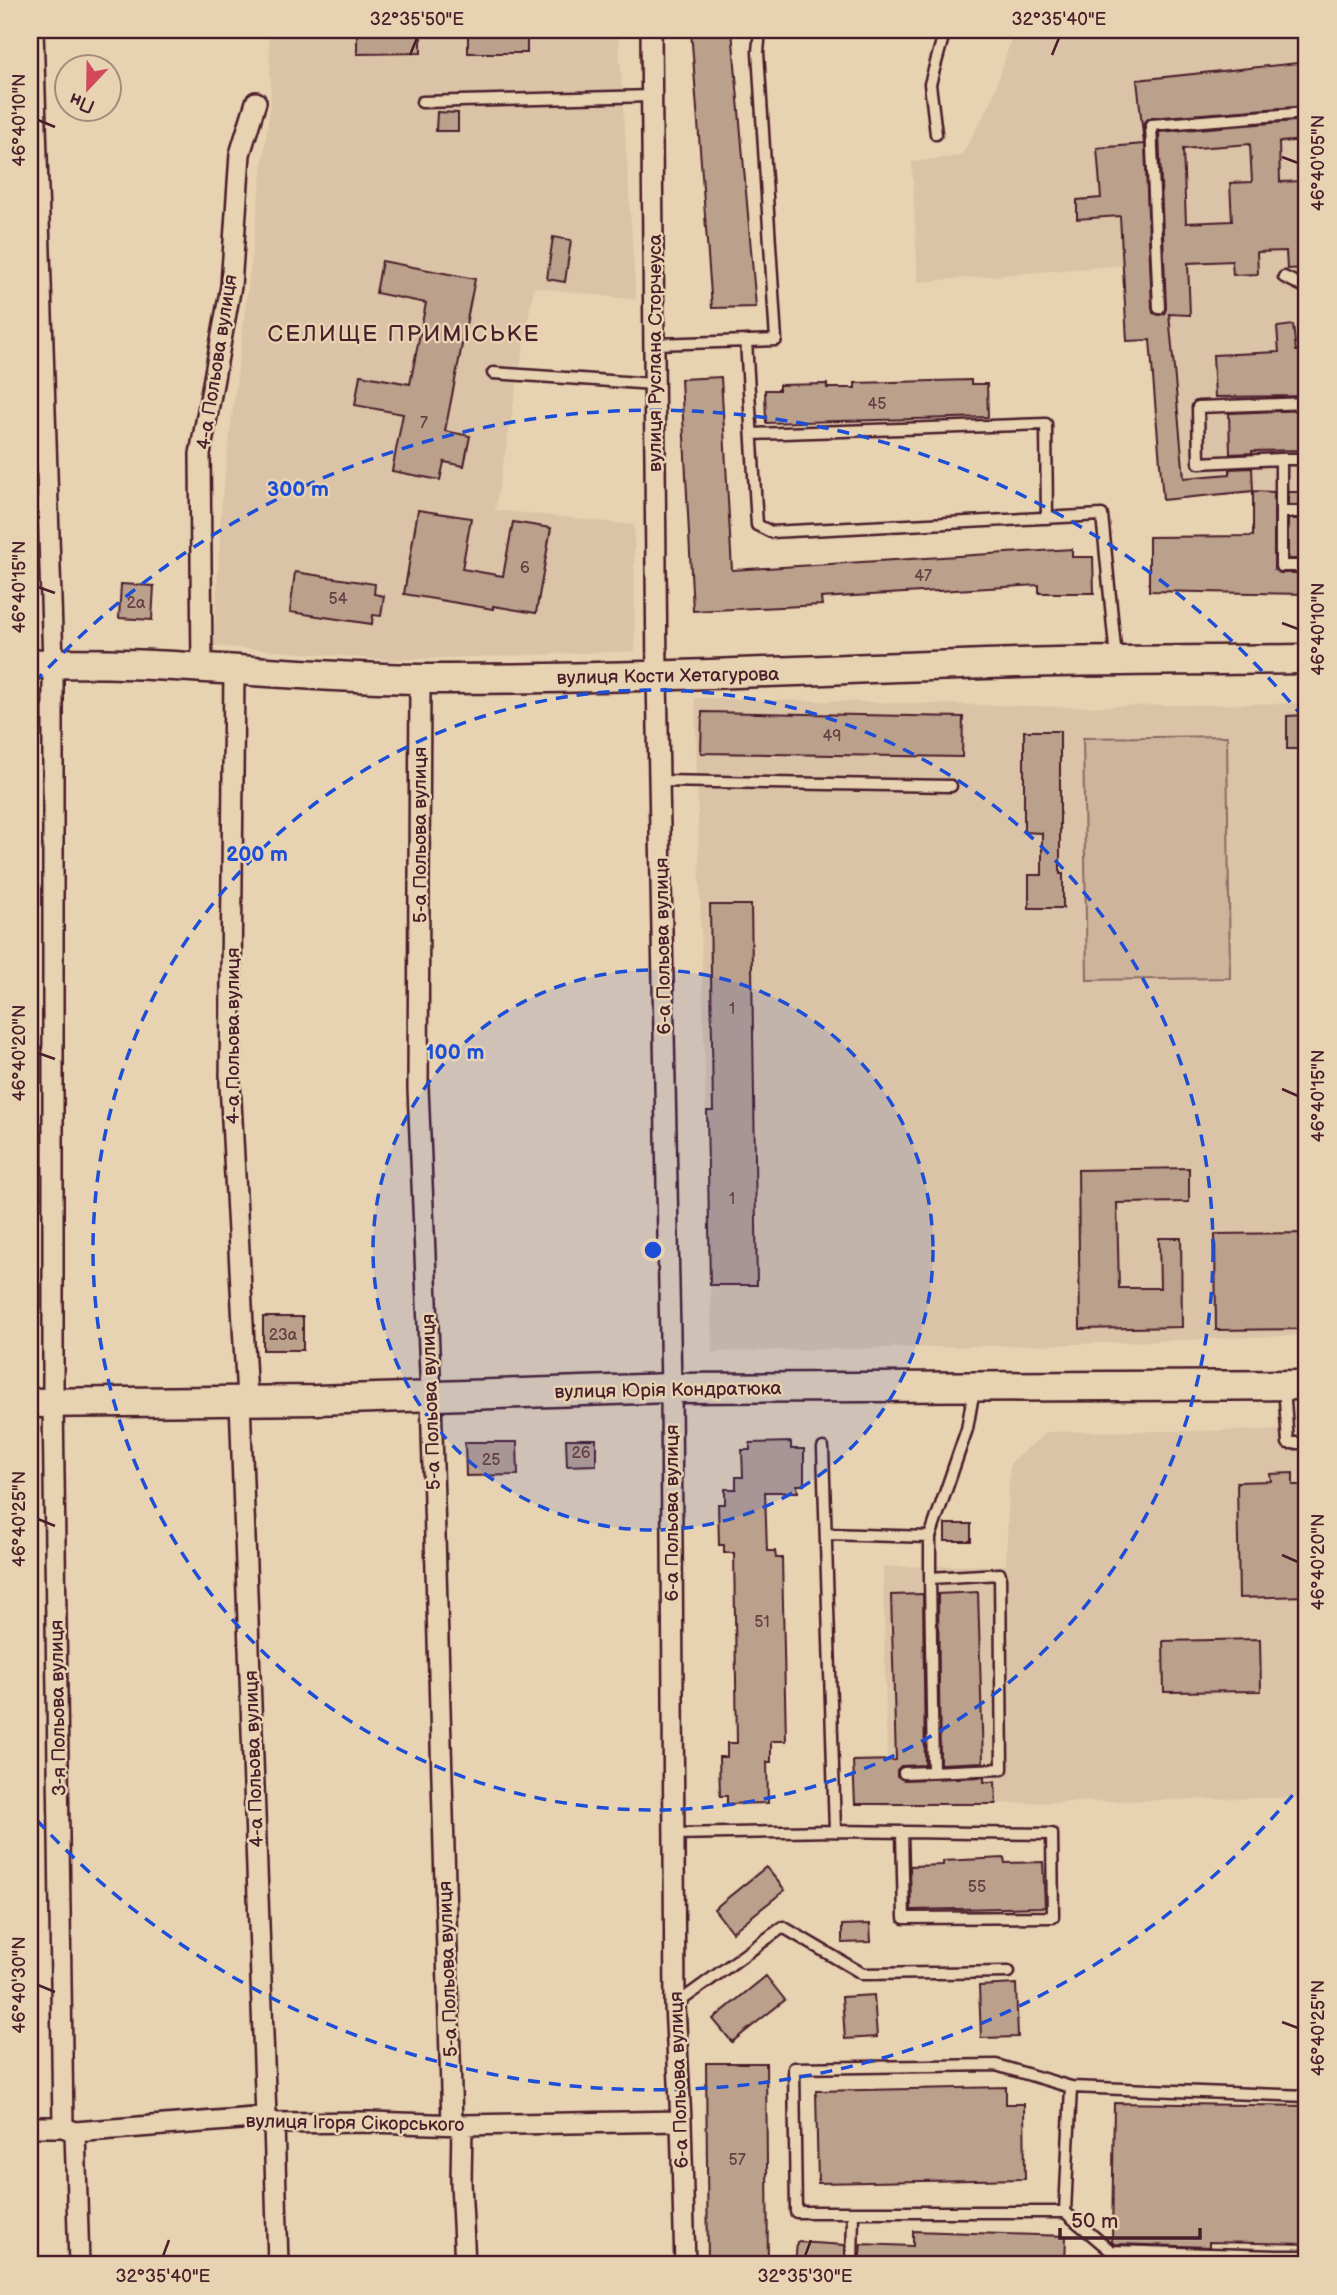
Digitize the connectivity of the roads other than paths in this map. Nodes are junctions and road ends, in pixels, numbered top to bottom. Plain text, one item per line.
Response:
1 (33, 30) edge
2 (651, 30) edge
3 (760, 30) edge
4 (946, 30) edge
5 (652, 96) junction
6 (256, 102) dead end
7 (422, 102) dead end
8 (1307, 113) edge
9 (936, 134) dead end
10 (1284, 276) dead end
11 (1307, 288) edge
12 (1160, 308) dead end
13 (746, 341) junction
14 (654, 344) junction
15 (494, 373) dead end
16 (654, 384) junction
17 (1307, 403) edge
18 (752, 434) junction
19 (1281, 459) junction
20 (1307, 459) edge
21 (1281, 512) junction
22 (1307, 512) edge
23 (1047, 518) junction
24 (1307, 566) edge
25 (1307, 659) edge
26 (1116, 662) junction
27 (41, 663) edge
28 (202, 667) junction
29 (234, 671) junction
30 (657, 677) junction
31 (420, 679) junction
32 (659, 781) junction
33 (951, 786) dead end
34 (975, 1385) junction
35 (1296, 1385) edge
36 (671, 1388) junction
37 (430, 1396) junction
38 (244, 1400) junction
39 (41, 1403) edge
40 (1307, 1443) edge
41 (823, 1448) dead end
42 (825, 1534) junction
43 (930, 1537) junction
44 (930, 1578) junction
45 (933, 1772) junction
46 (904, 1773) dead end
47 (835, 1831) junction
48 (902, 1832) junction
49 (672, 1834) junction
50 (1009, 1972) dead end
51 (675, 2005) junction
52 (1070, 2087) junction
53 (1307, 2096) edge
54 (270, 2120) junction
55 (681, 2122) junction
56 (457, 2125) junction
57 (30, 2127) edge
58 (69, 2130) junction
59 (853, 2211) junction
60 (1065, 2211) junction
61 (1307, 2256) edge
62 (1277, 2261) edge
63 (79, 2265) edge
64 (278, 2265) edge
65 (464, 2265) edge
66 (685, 2265) edge
67 (852, 2265) edge

1 - 27 street, 3-я Польова вулиця
2 - 5 street, вулиця Руслана Сторчеуса
3 - 13 lane
4 - 9 lane
5 - 7 lane
5 - 14 street, вулиця Руслана Сторчеуса
6 - 28 street, 4-а Польова вулиця
8 - 12 lane
10 - 11 lane
13 - 14 lane
13 - 18 lane
14 - 16 street, вулиця Руслана Сторчеуса
15 - 16 lane
16 - 30 street, вулиця Руслана Сторчеуса
17 - 19 lane
18 - 23 lane
18 - 23 lane
19 - 20 lane
19 - 21 lane
21 - 22 lane
21 - 24 lane
23 - 26 lane
25 - 26 street, вулиця Кости Хетагурова
26 - 30 street, вулиця Кости Хетагурова
27 - 28 street, вулиця Кости Хетагурова
27 - 39 street, 3-я Польова вулиця
28 - 29 street, вулиця Кости Хетагурова
29 - 31 street, вулиця Кости Хетагурова
29 - 38 street, 4-а Польова вулиця
30 - 31 street, вулиця Кости Хетагурова
30 - 32 street, 6-а Польова вулиця
31 - 37 street, 5-а Польова вулиця
32 - 33 lane
32 - 36 street, 6-а Польова вулиця
34 - 35 street, вулиця Юрія Кондратюка
34 - 36 street, вулиця Юрія Кондратюка
34 - 43 lane
35 - 40 lane
36 - 37 street, вулиця Юрія Кондратюка
36 - 49 street, 6-а Польова вулиця
37 - 38 street, вулиця Юрія Кондратюка
37 - 56 street, 5-а Польова вулиця
38 - 39 street, вулиця Юрія Кондратюка
38 - 54 street, 4-а Польова вулиця
39 - 58 street, 3-я Польова вулиця
41 - 42 lane
42 - 43 lane
42 - 47 lane
43 - 44 lane
44 - 45 lane
44 - 45 lane
45 - 46 lane
47 - 48 lane
47 - 49 lane
48 - 48 lane
49 - 51 street, 6-а Польова вулиця
50 - 51 lane
51 - 55 street, 6-а Польова вулиця
52 - 53 lane
52 - 59 lane
52 - 60 lane
54 - 56 street, вулиця Ігоря Сікорського
54 - 58 street, вулиця Ігоря Сікорського
54 - 64 street, 4-а Польова вулиця
55 - 56 street, вулиця Ігоря Сікорського
55 - 66 street, 6-а Польова вулиця
56 - 65 street, 5-а Польова вулиця
57 - 58 street, вулиця Ігоря Сікорського
58 - 63 street, 3-я Польова вулиця
59 - 60 lane
59 - 67 lane
60 - 62 lane
61 - 62 lane

